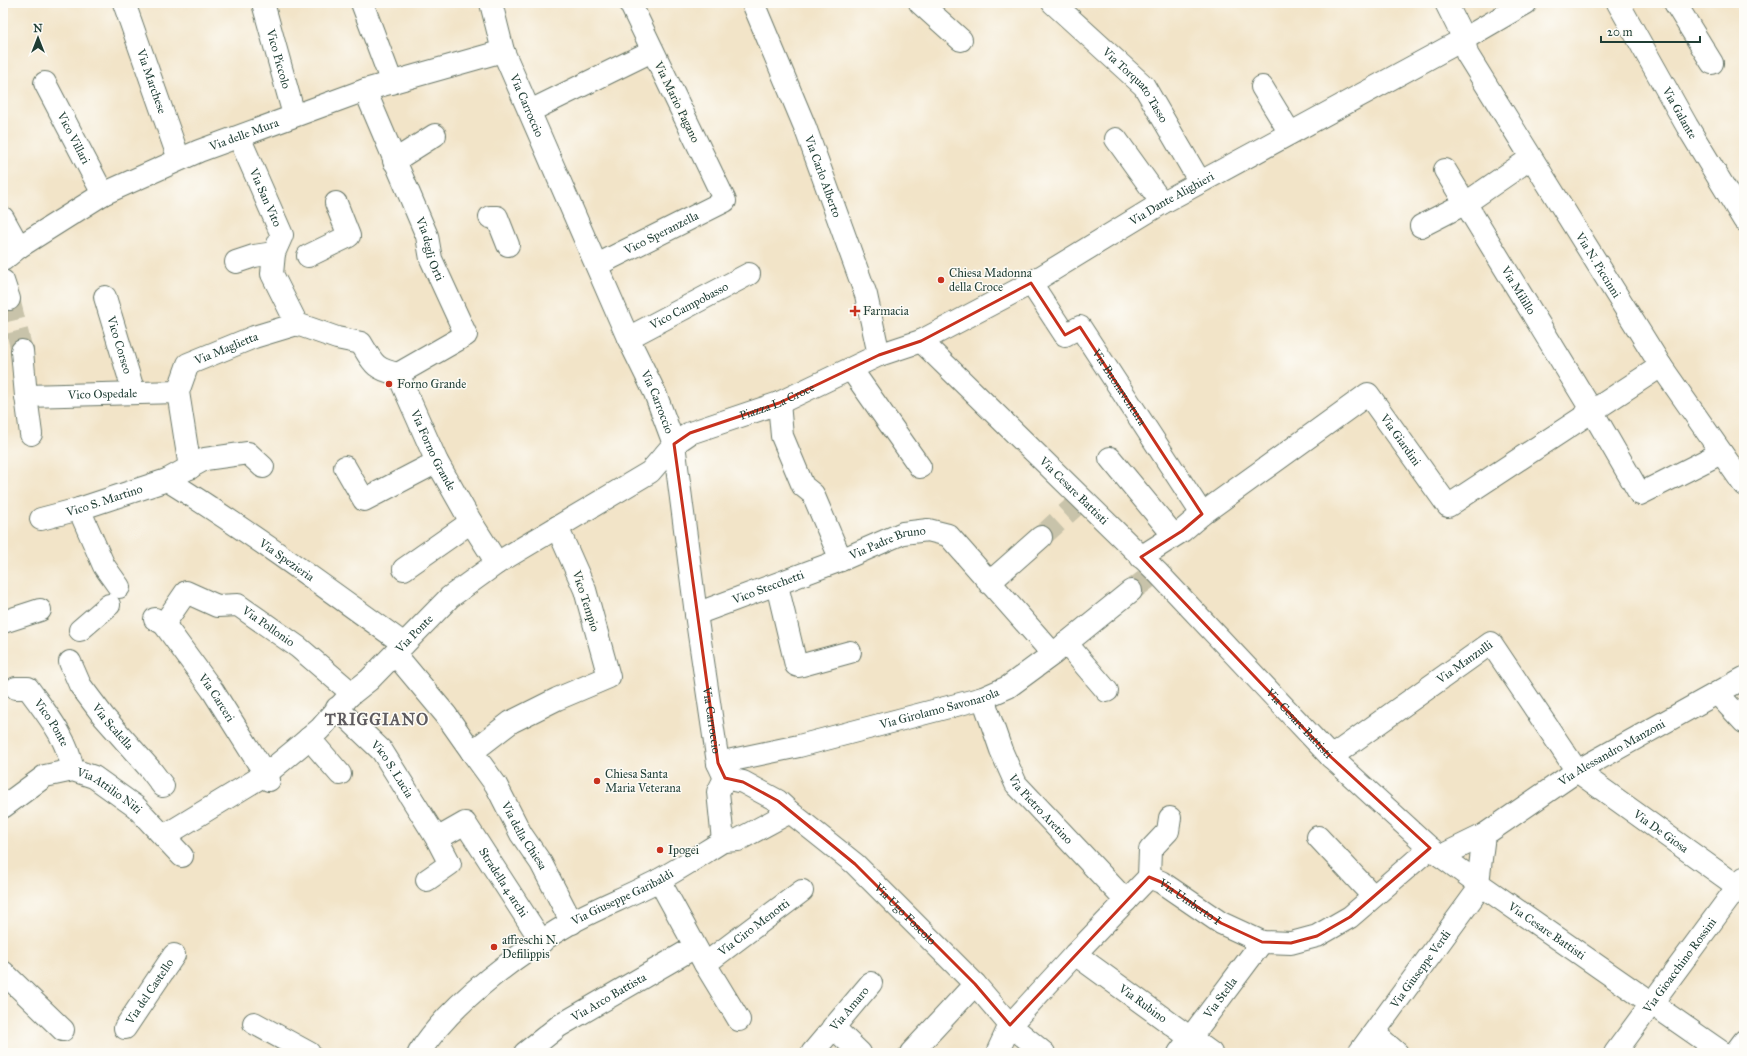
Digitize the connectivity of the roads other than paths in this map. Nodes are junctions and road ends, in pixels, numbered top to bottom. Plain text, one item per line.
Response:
1 (124, 3) edge
2 (263, 3) edge
3 (362, 3) edge
4 (491, 3) edge
5 (630, 3) edge
6 (920, 3) edge
7 (1053, 3) edge
8 (1446, 3) edge
9 (1526, 3) edge
10 (1618, 3) edge
11 (1675, 3) edge
12 (756, 4) edge
13 (1464, 39) junction
14 (961, 40) dead end
15 (503, 51) junction
16 (652, 51) junction
17 (1712, 63) dead end
18 (45, 83) dead end
19 (392, 83) junction
20 (1262, 87) dead end
21 (365, 90) junction
22 (530, 111) junction
23 (294, 115) junction
24 (1290, 133) junction
25 (435, 134) dead end
26 (239, 137) junction
27 (1116, 139) dead end
28 (1532, 158) junction
29 (179, 159) junction
30 (394, 161) junction
31 (1445, 170) dead end
32 (1200, 182) junction
33 (103, 194) junction
34 (725, 201) joint
35 (336, 203) dead end
36 (1162, 203) junction
37 (1466, 203) junction
38 (490, 217) dead end
39 (3, 218) edge
40 (1744, 220) edge
41 (1421, 226) dead end
42 (508, 245) dead end
43 (274, 253) junction
44 (11, 254) edge
45 (308, 256) dead end
46 (236, 262) dead end
47 (597, 265) junction
48 (749, 274) dead end
49 (1030, 283) junction
50 (105, 297) dead end
51 (297, 324) junction
52 (628, 338) junction
53 (921, 341) junction
54 (22, 351) tunnel mouth
55 (879, 355) junction
56 (1661, 366) junction
57 (851, 369) junction
58 (398, 374) junction
59 (178, 392) junction
60 (134, 393) junction
61 (26, 396) junction
62 (779, 403) junction
63 (1592, 411) junction
64 (31, 434) dead end
65 (674, 444) junction
66 (1721, 453) junction
67 (1110, 458) dead end
68 (437, 462) junction
69 (263, 467) dead end
70 (345, 467) dead end
71 (920, 467) dead end
72 (190, 468) junction
73 (167, 480) junction
74 (1744, 485) edge
75 (79, 509) junction
76 (1202, 514) junction
77 (41, 519) dead end
78 (471, 522) junction
79 (557, 527) junction
80 (1171, 532) dead end
81 (1041, 537) tunnel mouth
82 (1141, 557) junction
83 (841, 560) junction
84 (497, 564) junction
85 (404, 569) dead end
86 (989, 583) junction
87 (777, 585) junction
88 (1131, 591) tunnel mouth
89 (40, 610) dead end
90 (696, 614) junction
91 (160, 621) joint
92 (3, 622) edge
93 (80, 630) dead end
94 (399, 649) junction
95 (1060, 649) junction
96 (850, 652) dead end
97 (70, 662) dead end
98 (1744, 678) edge
99 (16, 688) dead end
100 (1107, 691) dead end
101 (1717, 694) junction
102 (983, 698) junction
103 (343, 701) junction
104 (1744, 722) edge
105 (309, 738) junction
106 (472, 752) junction
107 (1331, 757) junction
108 (73, 770) junction
109 (721, 771) junction
110 (1577, 771) junction
111 (340, 774) dead end
112 (267, 777) junction
113 (163, 786) dead end
114 (3, 807) edge
115 (790, 812) junction
116 (1170, 818) dead end
117 (1484, 835) junction
118 (164, 836) junction
119 (1318, 837) dead end
120 (437, 839) junction
121 (723, 841) junction
122 (1435, 852) junction
123 (182, 856) dead end
124 (1149, 877) junction
125 (427, 880) dead end
126 (659, 880) junction
127 (1479, 884) junction
128 (1742, 885) edge
129 (802, 891) dead end
130 (1373, 896) junction
131 (1126, 900) junction
132 (572, 922) junction
133 (542, 942) junction
134 (1262, 942) junction
135 (1075, 954) junction
136 (174, 955) dead end
137 (700, 956) junction
138 (3, 972) edge
139 (871, 983) dead end
140 (975, 984) junction
141 (1652, 1004) junction
142 (739, 1020) dead end
143 (254, 1023) dead end
144 (1010, 1025) junction
145 (833, 1027) junction
146 (125, 1028) dead end
147 (63, 1030) dead end
148 (1374, 1033) junction
149 (1744, 1041) edge
150 (1184, 1045) edge
151 (309, 1053) edge
152 (419, 1053) edge
153 (525, 1053) edge
154 (812, 1053) edge
155 (860, 1053) edge
156 (911, 1053) edge
157 (997, 1053) edge
158 (1044, 1053) edge
159 (1212, 1053) edge
160 (1359, 1053) edge
161 (1397, 1053) edge
162 (1615, 1053) edge
163 (1722, 1053) edge
164 (1735, 1053) edge

1 - 29 street, Via Marchese
2 - 23 street, Vico Piccolo
3 - 19 street
4 - 15 street, Via Carroccio
5 - 16 street, Via Mario Pagano
6 - 14 street
7 - 32 street, Via Torquato Tasso
8 - 13 street, Via N. Piccinni
9 - 13 street, Via Dante Alighieri
10 - 40 street, Via Galante
11 - 17 street
12 - 55 street, Via Carlo Alberto
13 - 24 street, Via Dante Alighieri
13 - 28 street, Via N. Piccinni
15 - 19 street, Via delle Mura
15 - 22 street, Via Carroccio
16 - 22 street
16 - 34 street, Via Mario Pagano
18 - 33 street, Vico Villari
19 - 21 street, Via delle Mura
20 - 24 street
21 - 23 street, Via delle Mura
21 - 30 street, Via degli Orti
22 - 47 street, Via Carroccio
23 - 26 street, Via delle Mura
24 - 32 street, Via Dante Alighieri
25 - 30 street
26 - 29 street, Via delle Mura
26 - 43 street, Via San Vito
27 - 36 street
28 - 37 street
28 - 56 street, Via N. Piccinni
29 - 33 street, Via delle Mura
30 - 58 street, Via degli Orti
31 - 37 street, Via Milillo
32 - 36 street, Via Dante Alighieri
33 - 44 street, Via delle Mura
34 - 47 street, Vico Speranzella
35 - 45 street
36 - 49 street, Via Dante Alighieri
37 - 41 street
37 - 63 street, Via Milillo
38 - 42 street
39 - 44 street
43 - 46 street
43 - 51 street, Via San Vito
47 - 52 street, Via Carroccio
48 - 52 street, Vico Campobasso
49 - 53 street, Via Dante Alighieri
49 - 76 street, Via Buonaventura
50 - 60 street, Vico Corseo
51 - 58 street
51 - 59 street, Via Maglietta
52 - 65 street, Via Carroccio
53 - 55 street, Via Dante Alighieri
53 - 82 street, Via Cesare Battisti
54 - 61 street
55 - 57 street, Piazza La Croce
56 - 63 street, Via Giardini
56 - 66 street, Via N. Piccinni
57 - 62 street, Piazza La Croce
57 - 71 street
58 - 68 street, Via Forno Grande
59 - 60 street, Vico Ospedale
59 - 72 street, Via Maglietta
60 - 61 street, Vico Ospedale
61 - 64 street
62 - 65 street, Piazza La Croce
62 - 83 street, Via Padre Bruno
63 - 66 street, Via Milillo
63 - 76 street, Via Giardini
65 - 79 street, Via Ponte
65 - 90 street, Via Carroccio
66 - 74 street, Via N. Piccinni
67 - 80 street
68 - 70 street
68 - 78 street, Via Forno Grande
69 - 72 street, Vico S. Martino
72 - 73 street, Vico S. Martino
73 - 75 street, Vico S. Martino
73 - 94 street, Via Spezieria
75 - 77 street, Vico S. Martino
75 - 93 street
76 - 82 street, Via Giardini
78 - 84 street, Via Forno Grande
78 - 85 street
79 - 84 street, Via Ponte
79 - 106 street, Vico Tempio
81 - 86 street
82 - 107 street, Via Cesare Battisti
83 - 86 street, Via Padre Bruno
83 - 87 street, Vico Stecchetti
84 - 94 street, Via Ponte
86 - 95 street, Via Padre Bruno
87 - 90 street, Vico Stecchetti
87 - 96 street
88 - 95 street, Via Girolamo Savonarola
89 - 92 street
90 - 109 street, Via Carroccio
91 - 103 street, Via Pollonio
91 - 112 street, Via Carceri
94 - 103 street, Via Ponte
94 - 106 street, Via della Chiesa
95 - 100 street, Via Padre Bruno
95 - 102 street, Via Girolamo Savonarola
97 - 113 street, Via Scalella
98 - 101 street, Via Alessandro Manzoni
99 - 108 street, Vico Ponte
101 - 104 street
101 - 110 street, Via Alessandro Manzoni
102 - 109 street, Via Girolamo Savonarola
102 - 131 street, Via Pietro Aretino
103 - 105 street, Via Ponte
103 - 120 street, Vico S. Lucia
105 - 111 street
105 - 112 street, Via Ponte
106 - 132 street, Via della Chiesa
107 - 110 street, Via Manzulli
107 - 122 street, Via Cesare Battisti
108 - 114 street, Via Attilio Niti
108 - 118 street, Via Attilio Niti
109 - 115 street
109 - 121 street, Via Carroccio
110 - 117 street, Via Alessandro Manzoni
110 - 128 street, Via De Giosa
112 - 118 street, Via Ponte
115 - 121 street
115 - 140 street, Via Ugo Foscolo
116 - 124 street
117 - 122 street, Via Alessandro Manzoni
117 - 127 street
118 - 123 street, Via Attilio Niti
119 - 130 street
120 - 125 street, Vico S. Lucia
120 - 133 street, Stradella 4 archi
121 - 126 street, Via Giuseppe Garibaldi
122 - 127 street, Via Cesare Battisti
122 - 130 street, Via Umberto I
124 - 131 street, Via Umberto I
124 - 134 street, Via Umberto I
126 - 132 street, Via Giuseppe Garibaldi
126 - 137 street
127 - 141 street, Via Cesare Battisti
127 - 148 street, Via Giuseppe Verdi
128 - 141 street, Via Gioacchino Rossini
129 - 137 street, Via Ciro Menotti
130 - 134 street, Via Umberto I
131 - 135 street, Via Umberto I
132 - 133 street, Via Giuseppe Garibaldi
133 - 152 street, Via Giuseppe Garibaldi
134 - 150 street, Via Stella
135 - 144 street, Via Umberto I
135 - 150 street, Via Rubino
136 - 146 street, Via del Castello
137 - 142 street
137 - 153 street, Via Arco Battista
138 - 147 street
139 - 145 street, Via Amaro
140 - 144 street, Via Ugo Foscolo
140 - 156 street
141 - 162 street, Via Gioacchino Rossini
141 - 163 street, Via Cesare Battisti
143 - 151 street
144 - 157 street, Via Umberto I
144 - 158 street, Via Ugo Foscolo
145 - 154 street, Via Amaro
145 - 155 street
148 - 160 street, Via Giuseppe Verdi
148 - 161 street
149 - 164 street
150 - 159 street, Via Rubino

